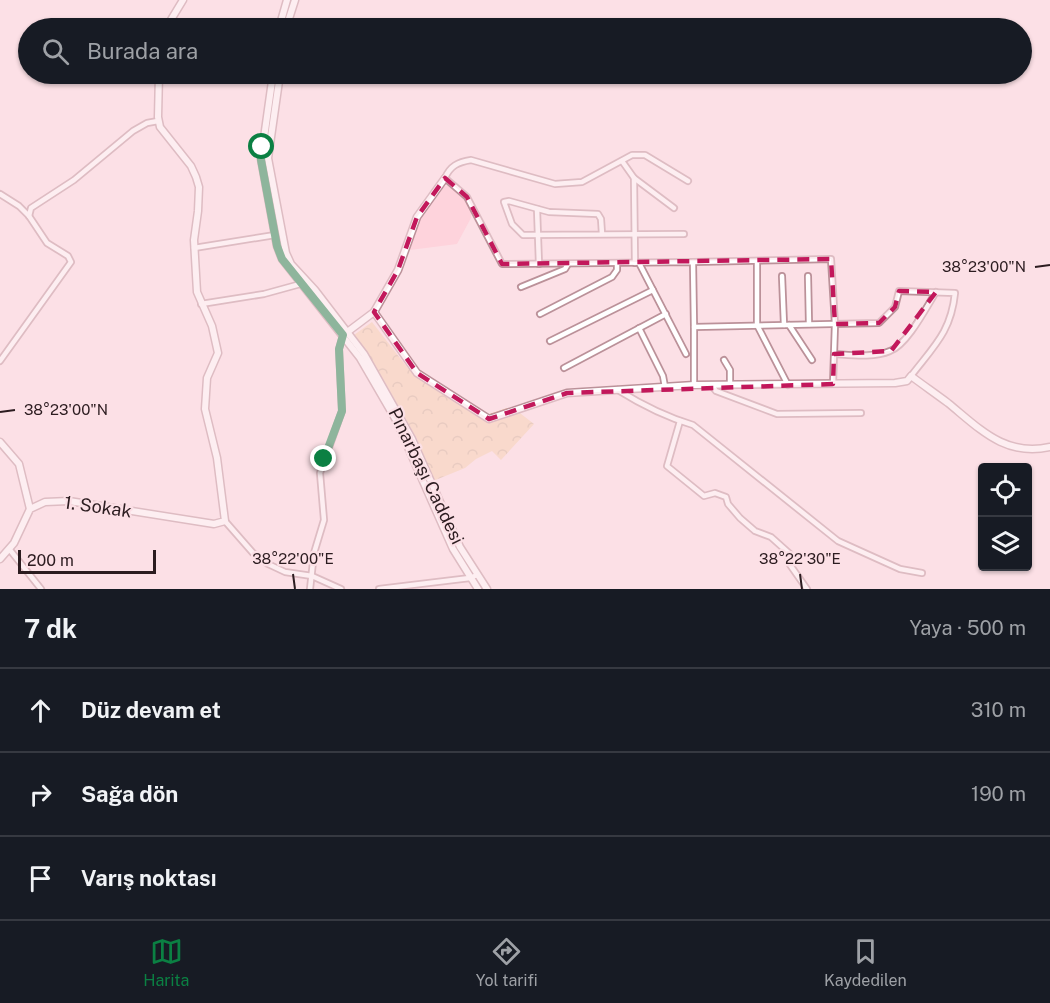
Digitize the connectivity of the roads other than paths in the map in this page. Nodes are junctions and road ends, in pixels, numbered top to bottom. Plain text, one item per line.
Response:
1 (183, 0) edge
2 (287, 0) edge
3 (295, 0) edge
4 (172, 18) edge
5 (282, 18) edge
6 (289, 18) edge
7 (159, 84) edge
8 (272, 84) edge
9 (279, 84) edge
10 (158, 121) junction
11 (622, 161) junction
12 (445, 178) junction
13 (634, 178) junction
14 (688, 181) dead end
15 (0, 194) edge
16 (674, 207) dead end
17 (537, 209) junction
18 (28, 216) junction
19 (602, 234) junction
20 (634, 234) junction
21 (684, 234) dead end
22 (275, 235) junction
23 (538, 236) junction
24 (194, 248) junction
25 (758, 261) junction
26 (693, 262) junction
27 (617, 263) junction
28 (637, 263) junction
29 (539, 264) junction
30 (568, 264) junction
31 (782, 276) dead end
32 (808, 276) dead end
33 (304, 283) junction
34 (521, 287) dead end
35 (653, 290) junction
36 (936, 292) junction
37 (201, 304) junction
38 (374, 312) junction
39 (540, 314) dead end
40 (666, 314) junction
41 (809, 324) junction
42 (835, 324) junction
43 (757, 325) junction
44 (787, 325) junction
45 (694, 327) junction
46 (639, 328) junction
47 (345, 333) junction
48 (550, 341) dead end
49 (686, 354) dead end
50 (834, 354) junction
51 (724, 360) dead end
52 (812, 360) dead end
53 (0, 361) edge
54 (564, 368) dead end
55 (910, 376) junction
56 (833, 384) junction
57 (694, 385) junction
58 (711, 385) junction
59 (730, 385) junction
60 (788, 385) junction
61 (665, 387) junction
62 (618, 390) junction
63 (861, 413) dead end
64 (680, 421) junction
65 (0, 442) edge
66 (1050, 447) edge
67 (30, 509) junction
68 (225, 521) junction
69 (10, 550) junction
70 (0, 559) edge
71 (922, 573) dead end
72 (312, 576) junction
73 (473, 576) junction
74 (41, 589) edge
75 (310, 589) edge
76 (341, 589) edge
77 (380, 589) edge
78 (478, 589) edge
79 (487, 589) edge
80 (807, 589) edge

1 - 4 street
2 - 5 street
3 - 6 street
7 - 10 street
8 - 22 street
9 - 33 street
10 - 18 street
10 - 24 street
11 - 12 street
11 - 13 street
11 - 14 street
12 - 29 street
12 - 38 street
13 - 16 street
13 - 20 street
15 - 18 street
17 - 19 street
17 - 23 street
17 - 23 street
18 - 53 street
19 - 20 street
19 - 23 street
20 - 21 street
20 - 28 street
22 - 24 street
22 - 33 street
23 - 29 street
24 - 37 street
25 - 26 street
25 - 42 street
25 - 43 street
26 - 28 street
26 - 45 street
27 - 28 street
27 - 30 street
27 - 39 street
28 - 35 street
29 - 30 street
30 - 34 street
31 - 44 street
32 - 41 street
33 - 37 street
33 - 47 street
35 - 40 street
35 - 48 street
36 - 42 street
36 - 50 street
36 - 55 street
37 - 68 street
38 - 47 street
38 - 62 street
40 - 46 street
40 - 49 street
41 - 42 street
41 - 44 street
42 - 50 street
43 - 44 street
43 - 45 street
43 - 60 street
44 - 52 street
45 - 57 street
46 - 54 street
46 - 61 street
47 - 72 street
47 - 73 street
50 - 56 street
51 - 59 street
55 - 56 street
55 - 66 street
56 - 60 street
57 - 58 street
57 - 61 street
58 - 59 street
58 - 63 street
59 - 60 street
61 - 62 street
62 - 64 street
64 - 71 street
64 - 80 street
65 - 67 street
67 - 68 street, 1. Sokak
67 - 69 street
68 - 72 street
69 - 70 street
69 - 74 street
72 - 75 street
72 - 76 street
73 - 77 street
73 - 78 street
73 - 79 street

